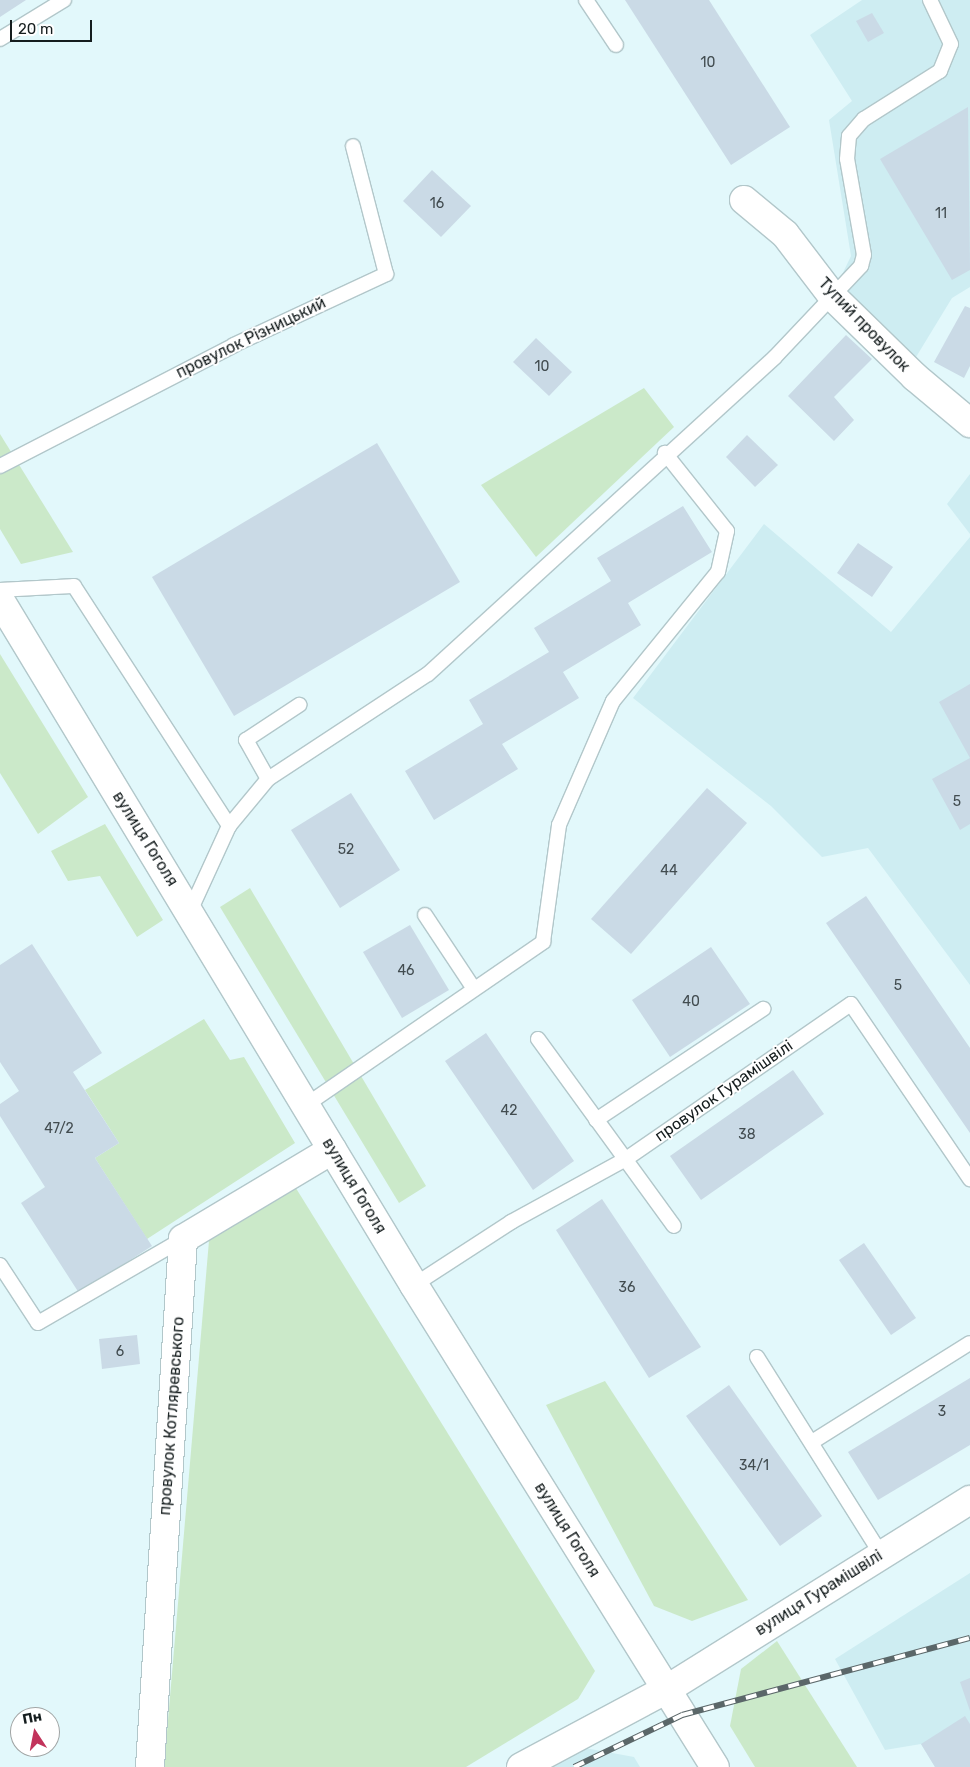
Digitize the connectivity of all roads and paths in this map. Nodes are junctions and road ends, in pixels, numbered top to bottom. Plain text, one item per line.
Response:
1 (64, 0) edge
2 (586, 0) edge
3 (930, 0) edge
4 (0, 39) edge
5 (616, 45) dead end
6 (354, 146) dead end
7 (744, 200) dead end
8 (833, 297) junction
9 (970, 423) edge
10 (665, 453) junction
11 (0, 466) edge
12 (0, 590) edge
13 (0, 600) edge
14 (299, 705) dead end
15 (268, 779) junction
16 (229, 826) junction
17 (190, 912) junction
18 (425, 915) dead end
19 (472, 986) junction
20 (763, 1009) dead end
21 (538, 1039) dead end
22 (306, 1104) junction
23 (596, 1120) junction
24 (332, 1150) junction
25 (626, 1159) junction
26 (970, 1179) edge
27 (674, 1226) dead end
28 (183, 1239) junction
29 (0, 1265) edge
30 (414, 1285) junction
31 (970, 1343) edge
32 (758, 1357) dead end
33 (812, 1442) junction
34 (970, 1500) edge
35 (881, 1554) junction
36 (669, 1688) junction
37 (150, 1767) edge
38 (521, 1767) edge
39 (715, 1767) edge

1 - 4 lane
2 - 5 lane
3 - 8 lane
6 - 11 lane, провулок Різницький
7 - 8 street, Тупий провулок
8 - 9 street, Тупий провулок
8 - 10 lane
10 - 15 lane
10 - 19 lane
12 - 16 lane
13 - 17 street, вулиця Гоголя
14 - 15 lane
15 - 16 lane
16 - 17 lane
17 - 22 street, вулиця Гоголя
18 - 19 lane
19 - 22 lane
20 - 23 lane
21 - 23 lane
22 - 24 street, вулиця Гоголя
23 - 25 lane
24 - 28 street
24 - 30 street, вулиця Гоголя
25 - 26 lane, провулок Гурамішвілі
25 - 27 lane
25 - 30 lane, провулок Гурамішвілі
28 - 29 lane
28 - 37 street, провулок Котляревського
30 - 36 street, вулиця Гоголя
31 - 33 lane
32 - 33 lane
33 - 35 lane
34 - 35 street, вулиця Гурамішвілі
35 - 36 street, вулиця Гурамішвілі
36 - 38 street, вулиця Гурамішвілі
36 - 39 street, вулиця Гоголя

